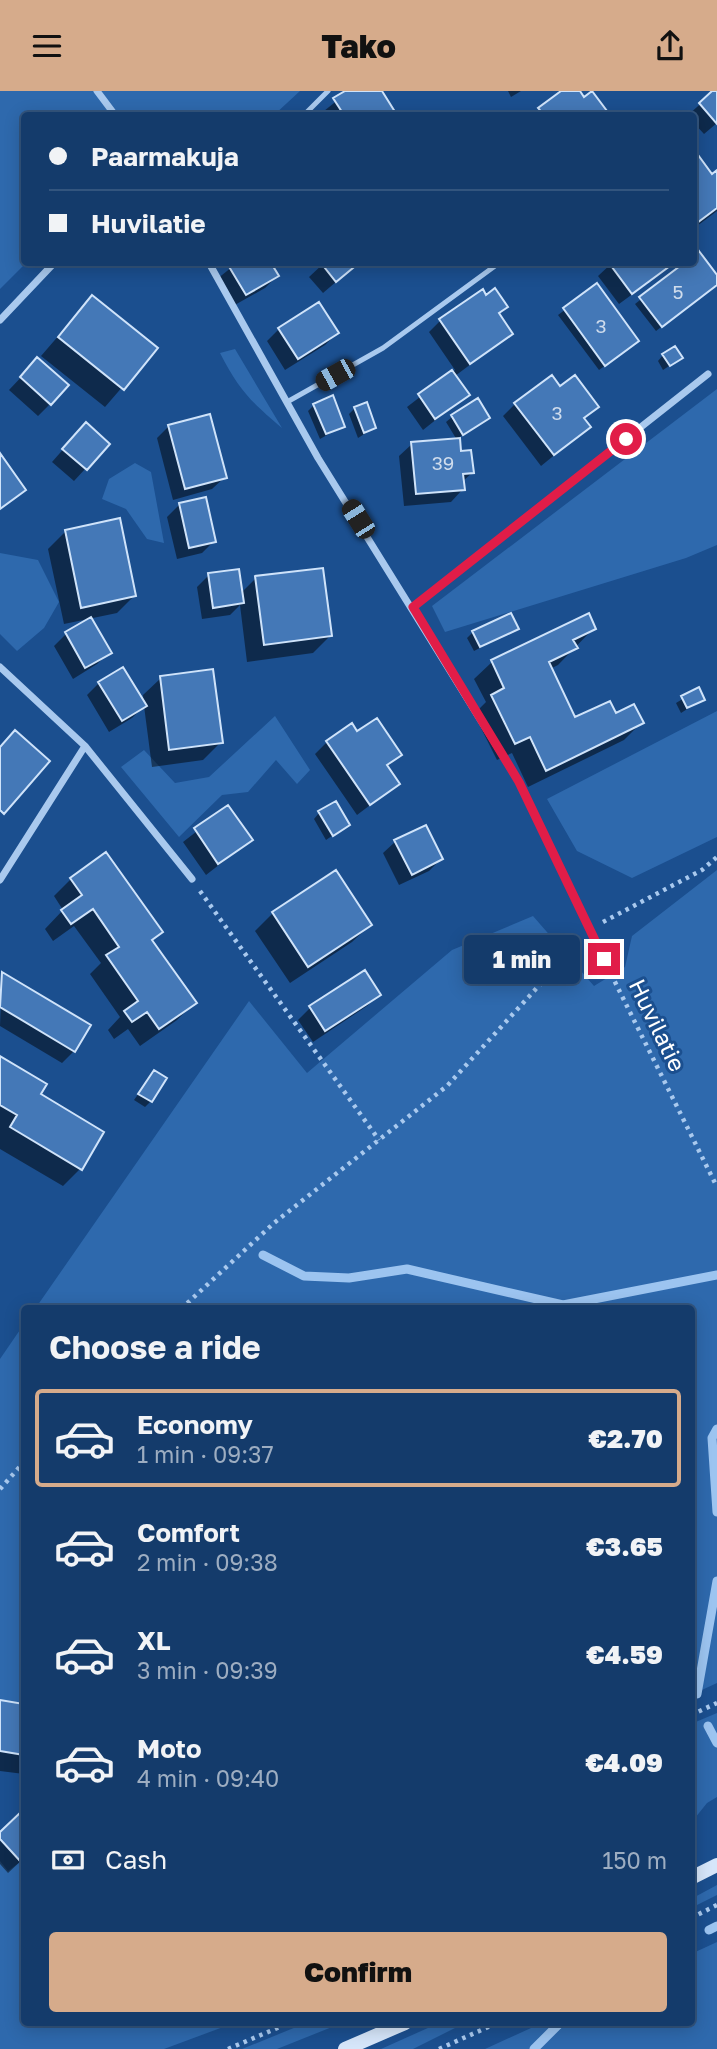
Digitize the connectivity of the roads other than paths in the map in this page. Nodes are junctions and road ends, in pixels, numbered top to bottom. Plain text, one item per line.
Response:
1 (328, 91) edge
2 (99, 92) edge
3 (113, 112) edge
4 (307, 112) edge
5 (51, 266) edge
6 (211, 266) edge
7 (495, 266) edge
8 (0, 320) edge
9 (708, 375) dead end
10 (287, 402) junction
11 (413, 607) junction
12 (0, 667) edge
13 (85, 746) junction
14 (192, 879) road end
15 (0, 880) edge
16 (604, 959) road end
17 (717, 1865) edge
18 (695, 1876) edge
19 (398, 2026) edge
20 (345, 2049) edge

1 - 4 lane
2 - 3 street
5 - 8 street
6 - 10 street, Huvilatie
7 - 10 lane
9 - 11 street
10 - 11 street, Huvilatie
11 - 16 street, Huvilatie
12 - 13 street
13 - 14 street
13 - 15 street
17 - 18 main road
19 - 20 main road

